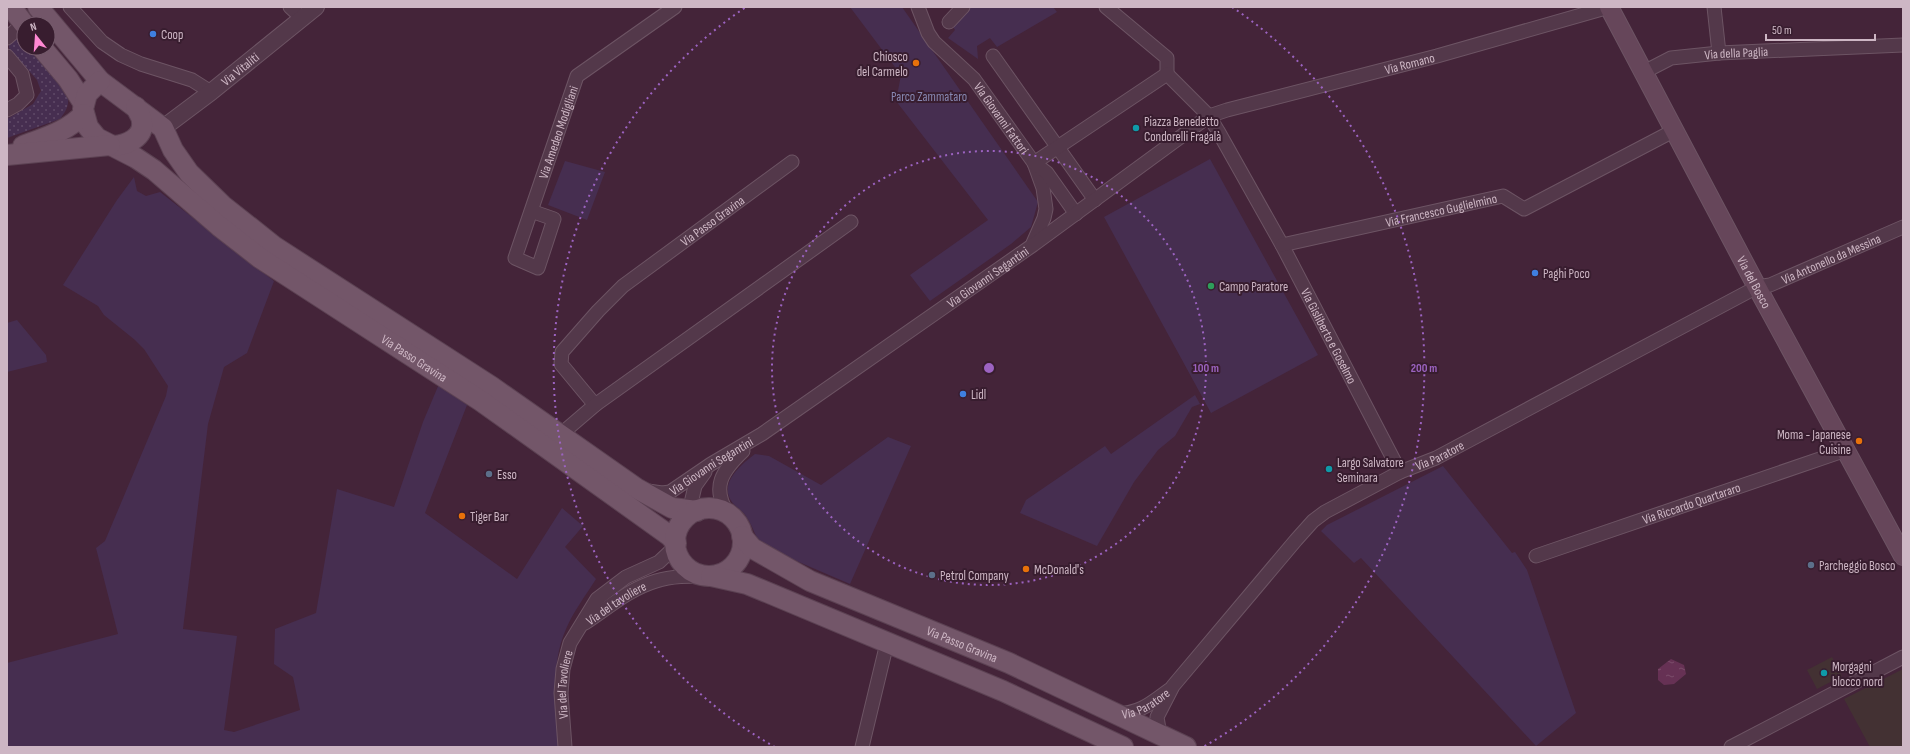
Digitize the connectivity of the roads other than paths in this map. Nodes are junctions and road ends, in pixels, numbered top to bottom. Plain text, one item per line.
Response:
1 (11, 7) edge
2 (70, 7) edge
3 (290, 7) edge
4 (316, 7) edge
5 (675, 7) edge
6 (918, 7) edge
7 (963, 7) edge
8 (1106, 7) edge
9 (1609, 7) edge
10 (1714, 7) edge
11 (41, 9) edge
12 (18, 16) edge
13 (302, 18) junction
14 (949, 22) dead end
15 (16, 31) edge
16 (7, 38) edge
17 (1903, 45) edge
18 (1719, 53) junction
19 (7, 56) edge
20 (49, 56) edge
21 (993, 56) dead end
22 (1644, 72) junction
23 (1168, 74) junction
24 (100, 81) junction
25 (211, 92) junction
26 (136, 107) junction
27 (84, 109) junction
28 (7, 110) edge
29 (1209, 116) junction
30 (163, 128) junction
31 (1675, 130) junction
32 (112, 145) junction
33 (1058, 147) junction
34 (76, 149) junction
35 (7, 154) edge
36 (792, 162) dead end
37 (1034, 163) junction
38 (154, 170) junction
39 (1095, 200) junction
40 (531, 211) dead end
41 (1076, 214) junction
42 (851, 222) dead end
43 (1903, 227) edge
44 (1033, 245) junction
45 (1282, 245) junction
46 (1757, 286) junction
47 (595, 405) junction
48 (762, 434) junction
49 (560, 435) junction
50 (1846, 450) junction
51 (711, 464) junction
52 (1400, 472) junction
53 (636, 488) junction
54 (691, 513) junction
55 (728, 514) junction
56 (742, 536) junction
57 (676, 545) junction
58 (1536, 556) dead end
59 (1903, 556) edge
60 (708, 576) junction
61 (582, 626) junction
62 (887, 643) junction
63 (1903, 656) edge
64 (1173, 686) junction
65 (1115, 714) junction
66 (1164, 736) junction
67 (565, 747) edge
68 (862, 747) edge
69 (1123, 747) edge
70 (1186, 747) edge
71 (1731, 747) edge

1 - 12 main road
2 - 25 street
3 - 13 street
4 - 13 street, Via Vitaliti
5 - 40 street, Via Amedeo Modigliani
6 - 37 street, Via Giovanni Fattori
7 - 14 street
8 - 23 street
9 - 22 main road, Via del Bosco
9 - 29 street, Via Romano
10 - 18 street
11 - 24 main road
13 - 25 street, Via Vitaliti
15 - 16 street
17 - 18 street, Via della Paglia
18 - 22 street, Via della Paglia
19 - 28 street
20 - 27 main road
21 - 33 street
22 - 31 main road, Via del Bosco
23 - 29 street
23 - 33 street
24 - 26 main road
24 - 27 main road
25 - 30 street, Via Vitaliti
26 - 30 main road, Via Passo Gravina
26 - 32 main road
27 - 32 main road
27 - 35 main road
29 - 39 street, Via Giovanni Segantini
29 - 45 street, Via Gisliberto e Goselmo
30 - 49 main road, Via Passo Gravina
31 - 45 street, Via Francesco Guglielmino
31 - 46 main road, Via del Bosco
32 - 34 main road
32 - 38 main road
33 - 37 street
33 - 39 street
34 - 35 main road
34 - 38 main road
36 - 47 street, Via Passo Gravina
37 - 41 street
37 - 44 street, Via Giovanni Fattori
38 - 57 main road, Via Passo Gravina
39 - 41 street, Via Giovanni Segantini
41 - 44 street, Via Giovanni Segantini
42 - 47 street
43 - 46 street, Via Antonello da Messina
44 - 48 street, Via Giovanni Segantini
45 - 52 street, Via Gisliberto e Goselmo
46 - 50 main road, Via del Bosco
46 - 52 street, Via Paratore
47 - 49 street
48 - 51 street, Via Giovanni Segantini
48 - 55 street, Via Giovanni Segantini
49 - 53 main road, Via Passo Gravina
50 - 58 street, Via Riccardo Quartararo
50 - 59 main road, Via del Bosco
51 - 53 street, Via Giovanni Segantini
51 - 54 street
52 - 64 street, Via Paratore
53 - 54 main road, Via Passo Gravina
54 - 55 main road
54 - 57 main road
55 - 56 main road
56 - 60 main road
56 - 65 main road, Via Passo Gravina
57 - 60 main road
57 - 61 street, Via del tavoliere
60 - 61 street, Via del tavoliere
60 - 62 main road
61 - 67 street, Via del Tavoliere
62 - 68 street
62 - 69 main road
63 - 71 street
64 - 65 street, Via Paratore
64 - 66 street, Via Paratore
65 - 66 main road, Via Passo Gravina
66 - 70 main road, Via Passo Gravina

